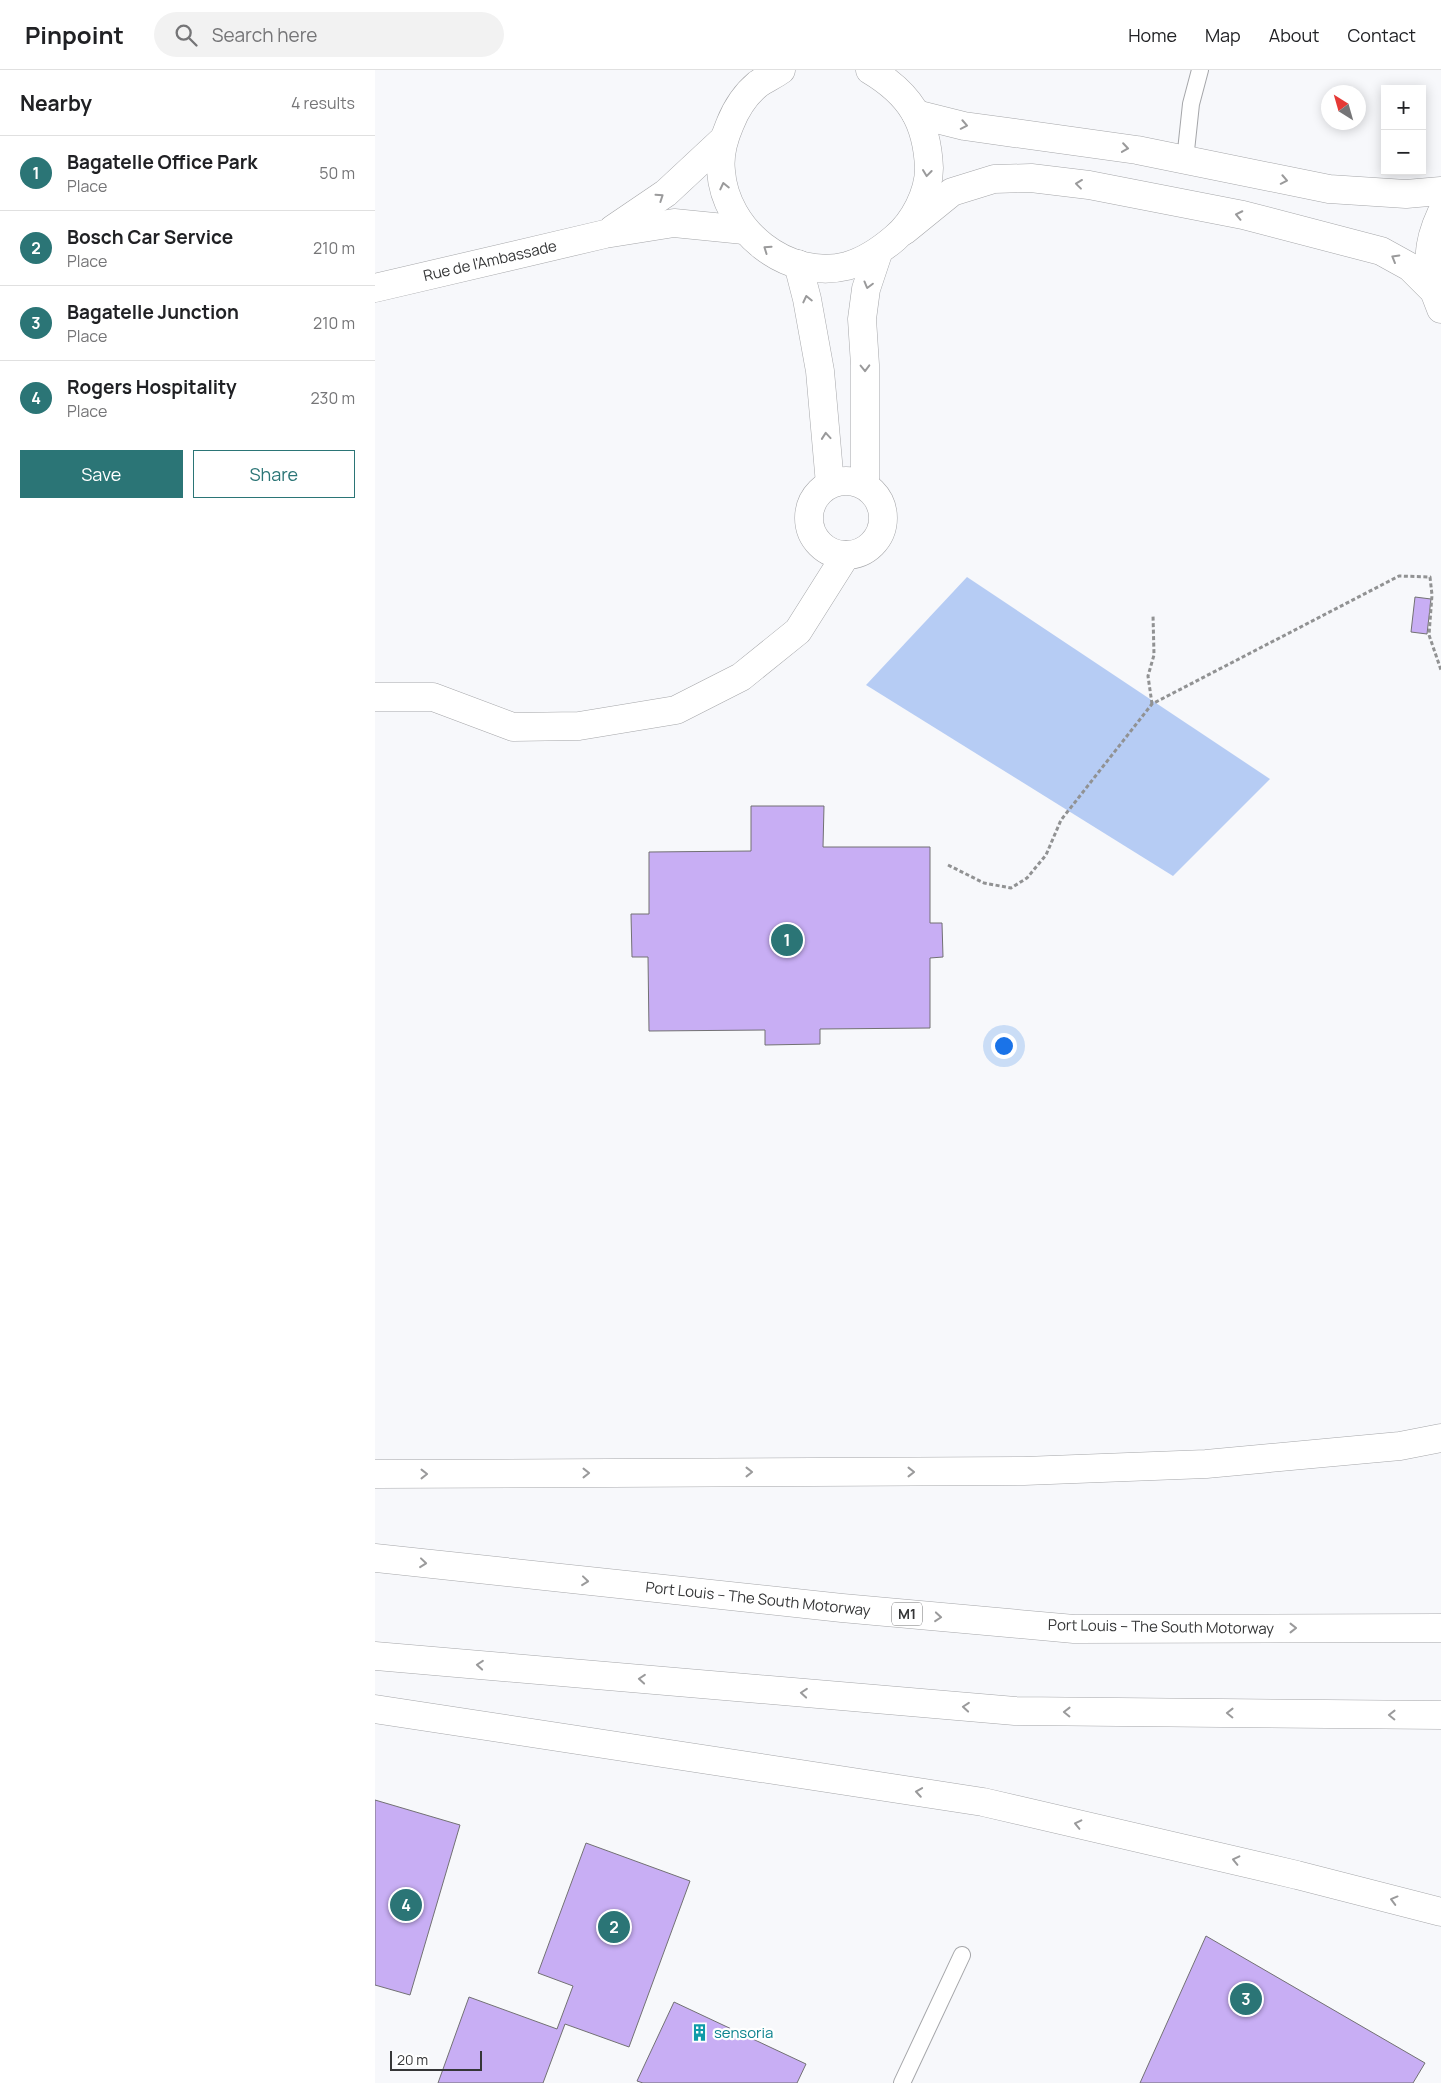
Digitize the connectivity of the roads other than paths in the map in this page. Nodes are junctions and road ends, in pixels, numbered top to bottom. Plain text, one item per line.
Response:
1 (781, 70) edge
2 (870, 70) edge
3 (1200, 70) edge
4 (759, 77) edge
5 (916, 114) junction
6 (724, 139) junction
7 (1185, 160) junction
8 (1441, 191) edge
9 (1441, 214) edge
10 (744, 230) junction
11 (904, 231) junction
12 (605, 234) junction
13 (878, 253) junction
14 (797, 264) junction
15 (375, 288) edge
16 (1437, 299) edge
17 (830, 484) junction
18 (865, 485) junction
19 (845, 555) junction
20 (375, 697) edge
21 (1441, 1438) edge
22 (375, 1474) edge
23 (375, 1558) edge
24 (1441, 1628) edge
25 (375, 1656) edge
26 (375, 1709) edge
27 (1441, 1716) edge
28 (1441, 1912) edge
29 (962, 1955) dead end
30 (902, 2083) edge

1 - 4 main road
2 - 5 main road
3 - 7 lane
4 - 6 main road
5 -> 7 main road
5 -> 11 main road
10 -> 6 main road
12 -> 6 main road
7 -> 8 main road
9 - 16 main road
10 - 12 main road, Rue de l'Ambassade
14 -> 10 main road
11 - 13 main road
16 -> 11 main road
12 - 15 main road, Rue de l'Ambassade
13 - 14 main road
13 -> 18 main road
17 -> 14 main road
17 - 18 main road
17 - 19 main road
18 - 19 main road
19 - 20 main road
22 -> 21 main road
23 -> 24 main road, Port Louis – The South Motorway / M1
27 -> 25 main road
28 -> 26 main road
29 - 30 lane

